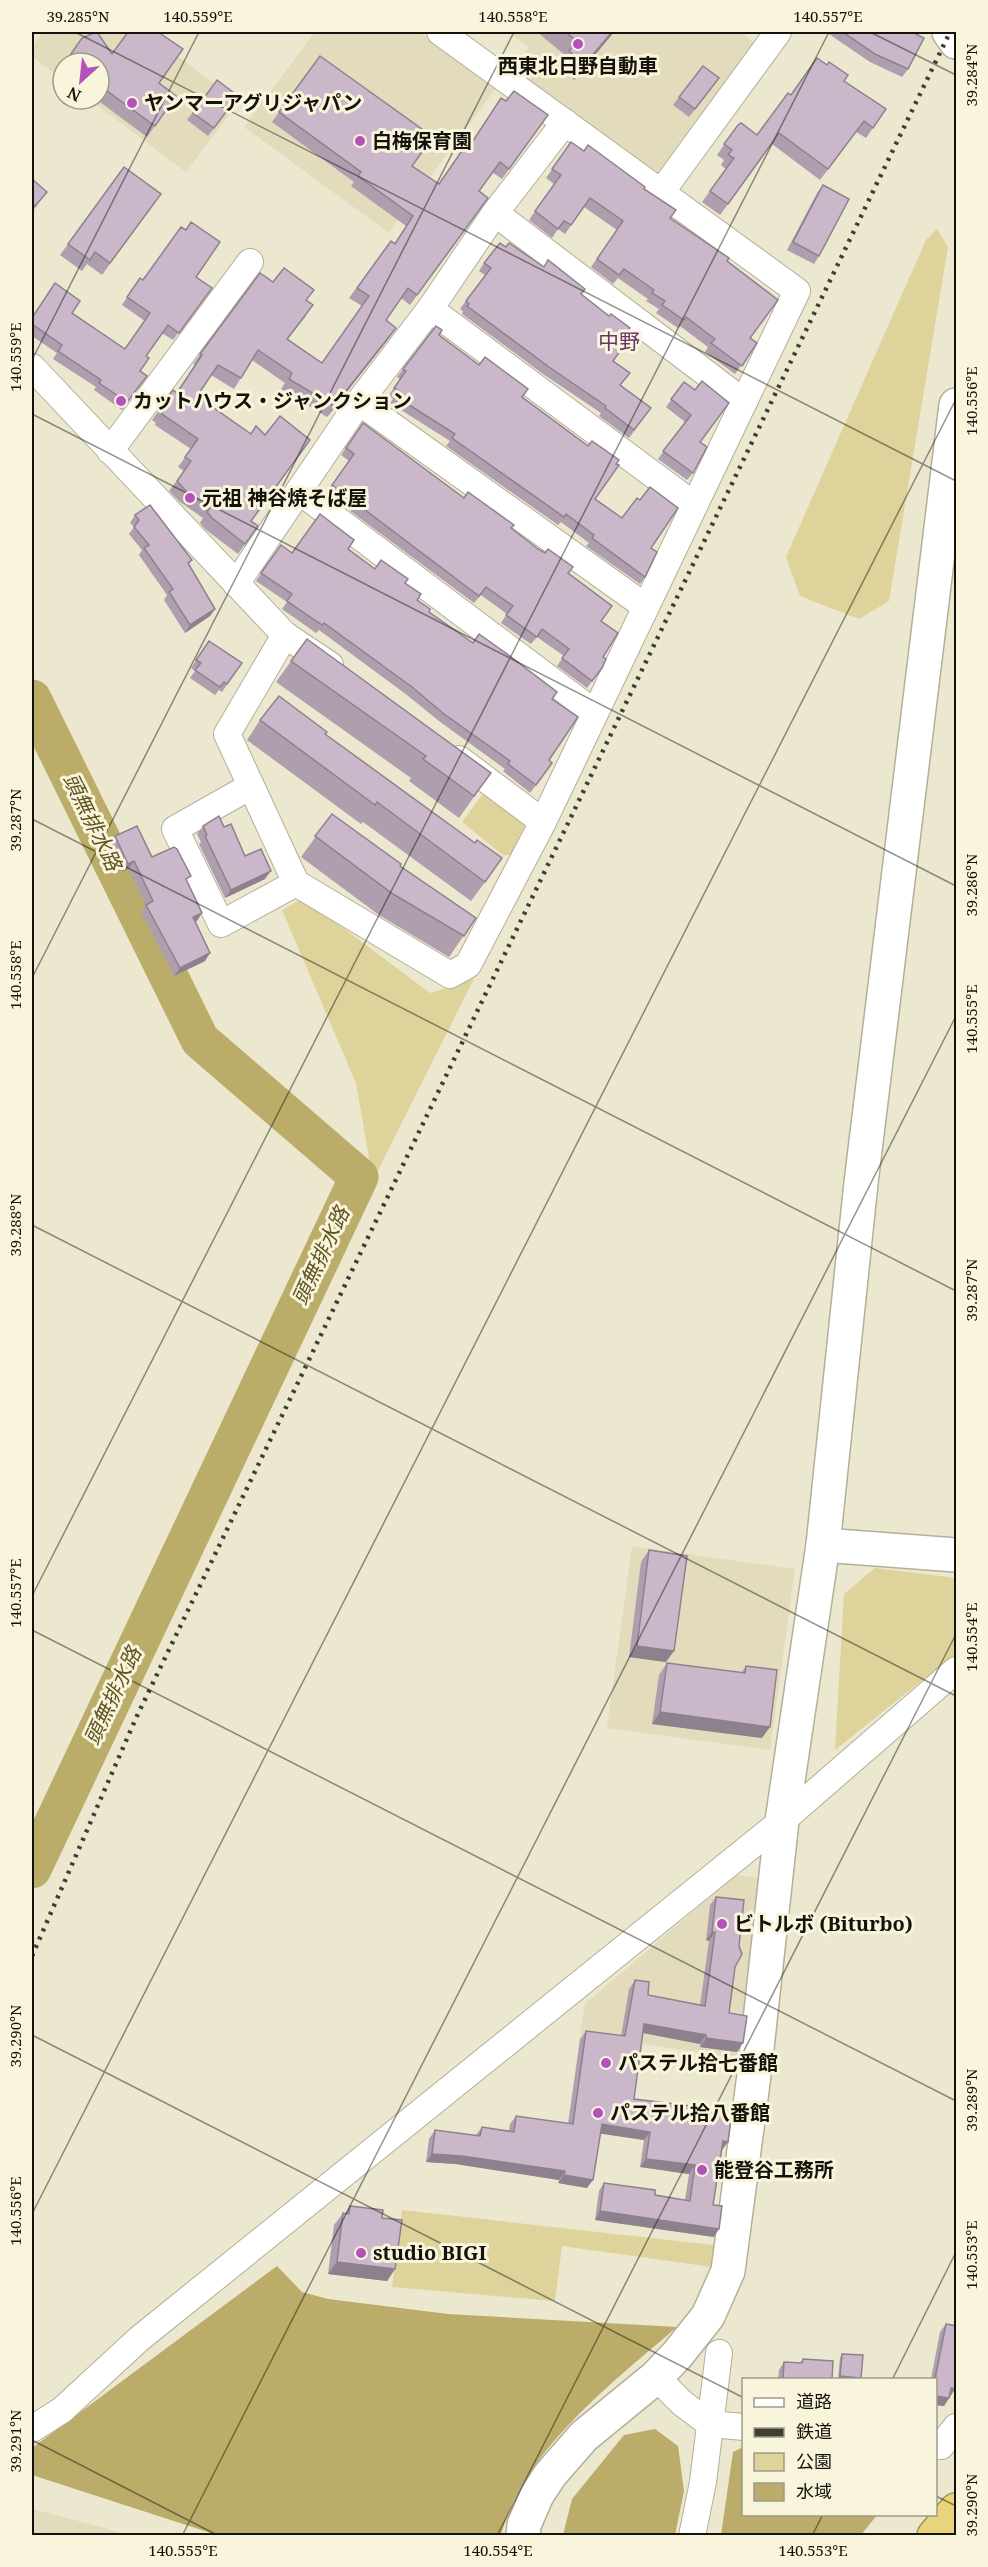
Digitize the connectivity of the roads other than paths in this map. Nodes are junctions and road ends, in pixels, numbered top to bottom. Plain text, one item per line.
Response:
1 (440, 32) edge
2 (778, 32) edge
3 (949, 32) edge
4 (957, 42) edge
5 (565, 122) junction
6 (662, 191) junction
7 (495, 213) junction
8 (250, 262) dead end
9 (430, 309) junction
10 (32, 368) edge
11 (359, 402) junction
12 (744, 402) junction
13 (957, 405) edge
14 (110, 451) junction
15 (299, 491) junction
16 (694, 505) junction
17 (236, 584) junction
18 (646, 607) junction
19 (285, 635) junction
20 (353, 681) edge
21 (595, 712) junction
22 (439, 744) edge
23 (251, 786) junction
24 (543, 822) junction
25 (296, 883) junction
26 (823, 1545) junction
27 (957, 1555) edge
28 (957, 1670) edge
29 (782, 1821) junction
30 (719, 2353) dead end
31 (656, 2377) junction
32 (710, 2424) junction
33 (742, 2427) edge
34 (957, 2427) edge
35 (32, 2429) edge
36 (937, 2445) edge
37 (957, 2510) edge
38 (522, 2535) edge
39 (692, 2535) edge
40 (934, 2535) edge

1 - 5 street
2 - 6 street
3 - 4 street
5 - 6 street
5 - 7 street
6 - 12 street
7 - 9 street
7 - 12 street
8 - 14 street
9 - 11 street
9 - 16 street
10 - 14 street
11 - 15 street
11 - 18 street
12 - 16 street
13 - 26 street
14 - 17 street
15 - 17 street
15 - 21 street
16 - 18 street
17 - 19 street
18 - 21 street
19 - 20 street
19 - 23 street
21 - 24 street
22 - 24 street
23 - 25 street
23 - 25 street
24 - 25 street
26 - 27 street
26 - 29 street
28 - 29 street
29 - 31 street
29 - 35 street
30 - 32 street
31 - 32 street
31 - 38 street
32 - 33 street
32 - 39 street
34 - 36 street
37 - 40 highway

